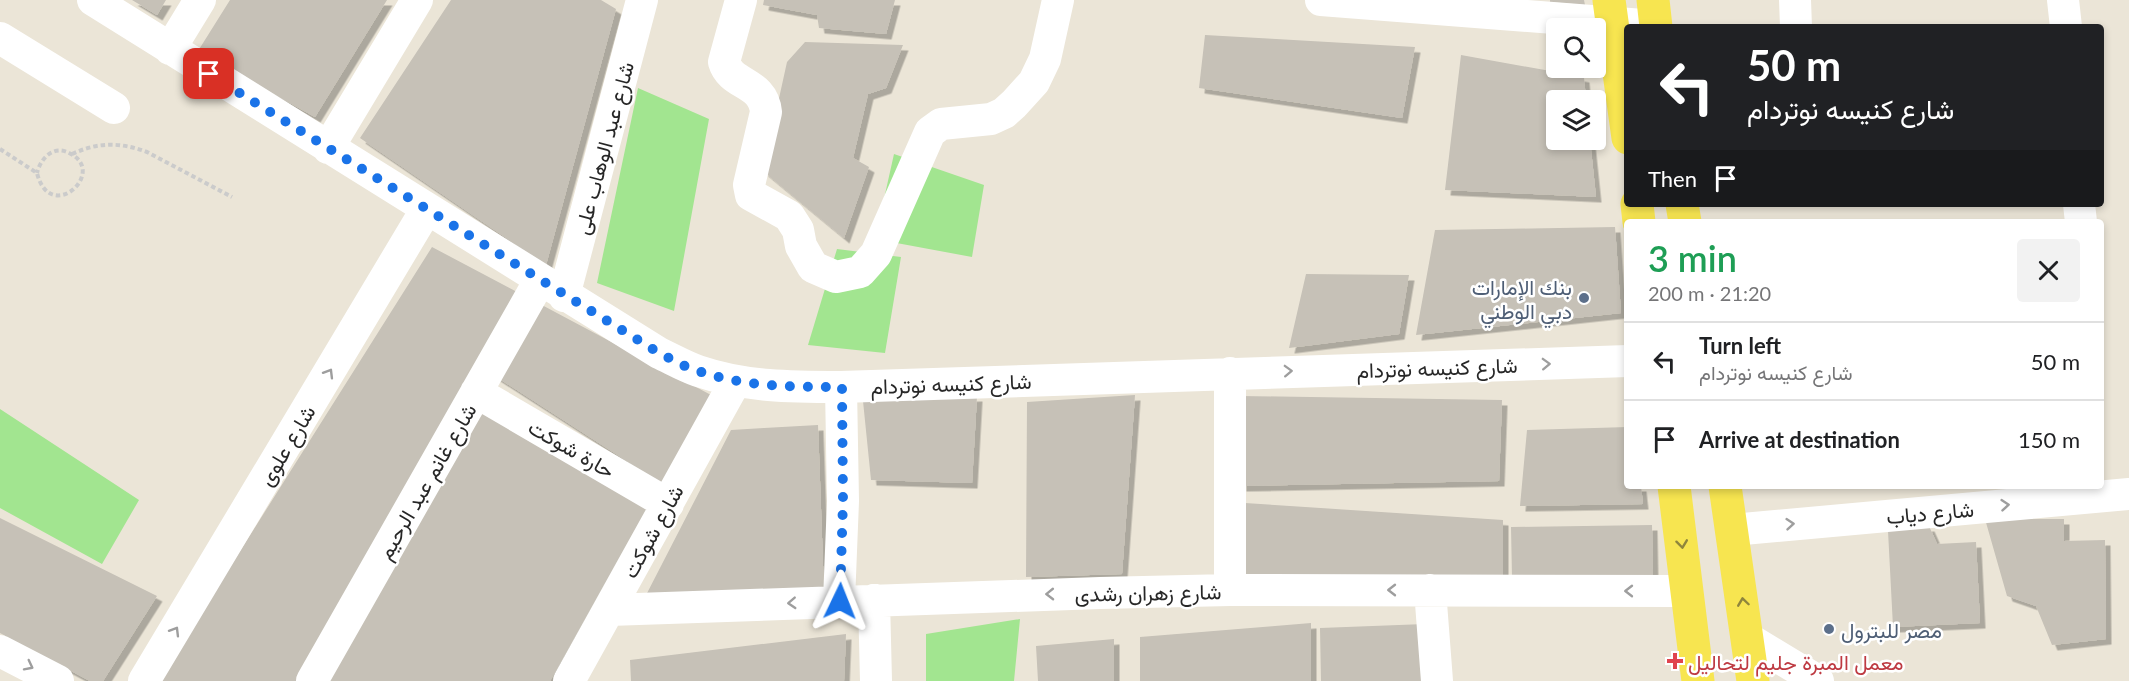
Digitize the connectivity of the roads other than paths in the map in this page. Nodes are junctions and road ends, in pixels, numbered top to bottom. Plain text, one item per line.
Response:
1 (93, 0) edge
2 (200, 0) edge
3 (417, 0) edge
4 (642, 0) edge
5 (741, 0) edge
6 (1058, 0) edge
7 (1321, 0) edge
8 (1795, 0) edge
9 (2063, 0) edge
10 (1610, 12) edge
11 (1655, 18) edge
12 (1796, 24) edge
13 (2066, 24) edge
14 (0, 38) edge
15 (170, 49) junction
16 (114, 108) dead end
17 (1624, 110) edge
18 (328, 148) junction
19 (426, 210) junction
20 (552, 288) junction
21 (1624, 361) edge
22 (1230, 373) junction
23 (735, 382) junction
24 (842, 387) junction
25 (476, 392) junction
26 (1674, 489) edge
27 (1725, 489) edge
28 (2111, 492) edge
29 (668, 504) junction
30 (1732, 530) junction
31 (1230, 590) junction
32 (1430, 590) junction
33 (1687, 591) junction
34 (874, 600) junction
35 (840, 601) junction
36 (609, 610) junction
37 (1747, 638) junction
38 (0, 651) edge
39 (1802, 676) edge
40 (58, 681) edge
41 (144, 681) edge
42 (312, 681) edge
43 (569, 681) edge
44 (876, 681) edge
45 (1437, 681) edge
46 (1698, 681) edge
47 (1753, 681) edge

1 - 15 street, شارع كنيسه نوتردام
2 - 15 street
3 - 18 street
4 - 20 street, شارع عبد الوهاب على
5 - 6 street
7 - 10 street
8 - 12 street
9 - 13 street
10 - 11 street
10 - 17 main road
14 - 16 street
15 - 18 street, شارع كنيسه نوتردام
18 - 19 street, شارع كنيسه نوتردام
19 - 20 street, شارع كنيسه نوتردام
41 -> 19 street, شارع علوى
20 - 23 street, شارع كنيسه نوتردام
20 - 25 street, شارع غانم عبد الرحيم
22 -> 21 street, شارع كنيسه نوتردام
22 - 24 street, شارع كنيسه نوتردام
22 - 31 street
23 - 24 street, شارع كنيسه نوتردام
23 - 29 street, شارع شوكت
24 - 35 street
25 - 29 street, حارة شوكت
25 - 42 street, شارع غانم عبد الرحيم
26 -> 33 main road
27 - 30 main road
30 -> 28 street, شارع دياب
29 - 36 street, شارع شوكت
37 -> 30 main road
32 -> 31 street, شارع زهران رشدى
31 -> 34 street, شارع زهران رشدى
33 -> 32 street, شارع زهران رشدى
32 - 45 street
33 - 46 main road
34 - 35 street, شارع زهران رشدى
34 - 44 street
35 -> 36 street, شارع زهران رشدى
36 - 43 street, شارع شوكت
37 - 39 street
37 - 47 main road
38 -> 40 street

